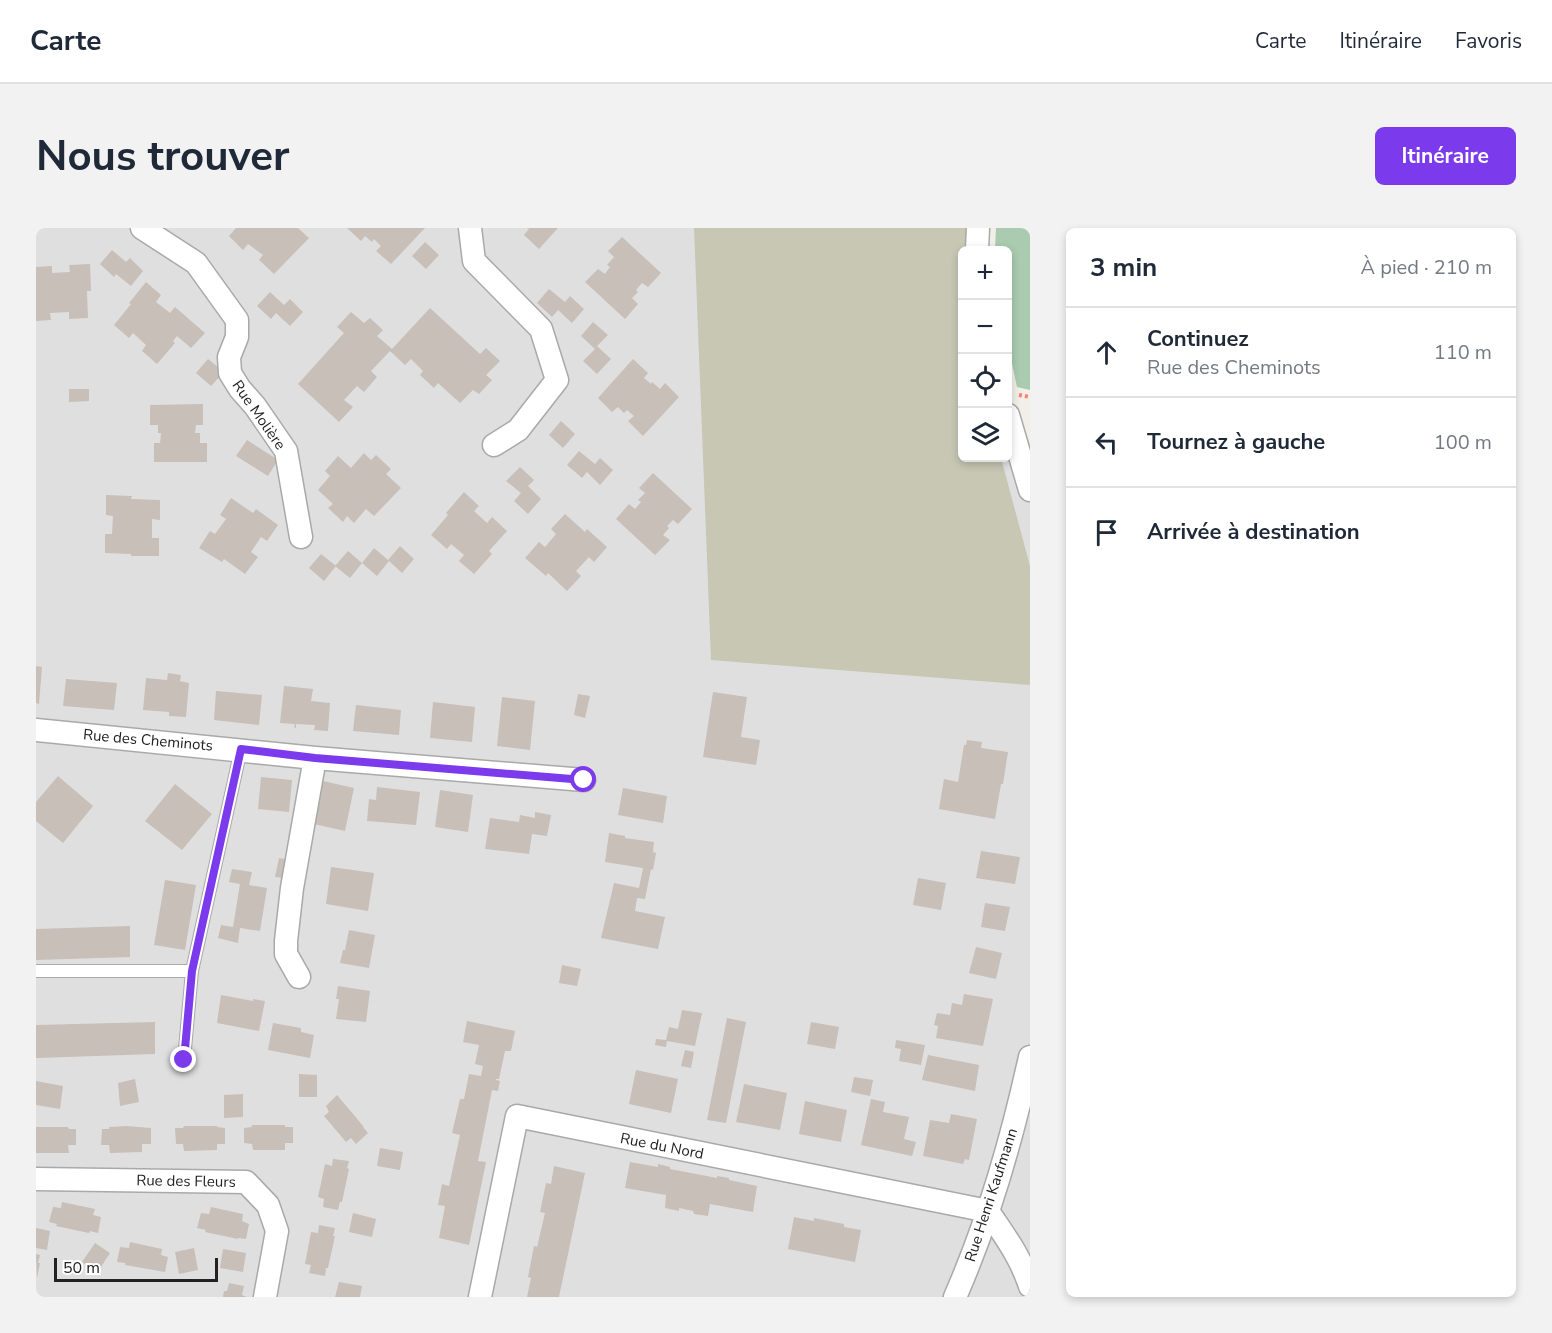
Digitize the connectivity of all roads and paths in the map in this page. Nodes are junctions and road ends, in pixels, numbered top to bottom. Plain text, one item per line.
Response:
1 (142, 228) edge
2 (470, 228) edge
3 (978, 228) edge
4 (977, 246) edge
5 (1012, 422) edge
6 (494, 445) dead end
7 (1023, 445) edge
8 (1030, 490) edge
9 (301, 537) dead end
10 (36, 730) edge
11 (241, 749) junction
12 (315, 758) junction
13 (584, 780) dead end
14 (36, 971) edge
15 (192, 971) junction
16 (299, 977) dead end
17 (1030, 1057) edge
18 (184, 1060) dead end
19 (36, 1179) edge
20 (988, 1211) junction
21 (1030, 1287) edge
22 (265, 1297) edge
23 (480, 1297) edge
24 (955, 1297) edge

1 - 9 street, Rue Molière
2 - 6 street
3 - 4 street
5 - 7 street
7 - 8 street
10 - 11 street, Rue des Cheminots
11 - 12 street, Rue des Cheminots
11 - 15 lane
12 - 13 street, Rue des Cheminots
12 - 16 street
14 - 15 lane
15 - 18 lane
17 - 20 street, Rue Henri Kaufmann
19 - 22 street, Rue des Fleurs
20 - 21 street
20 - 23 street, Rue du Nord
20 - 24 street, Rue Henri Kaufmann

